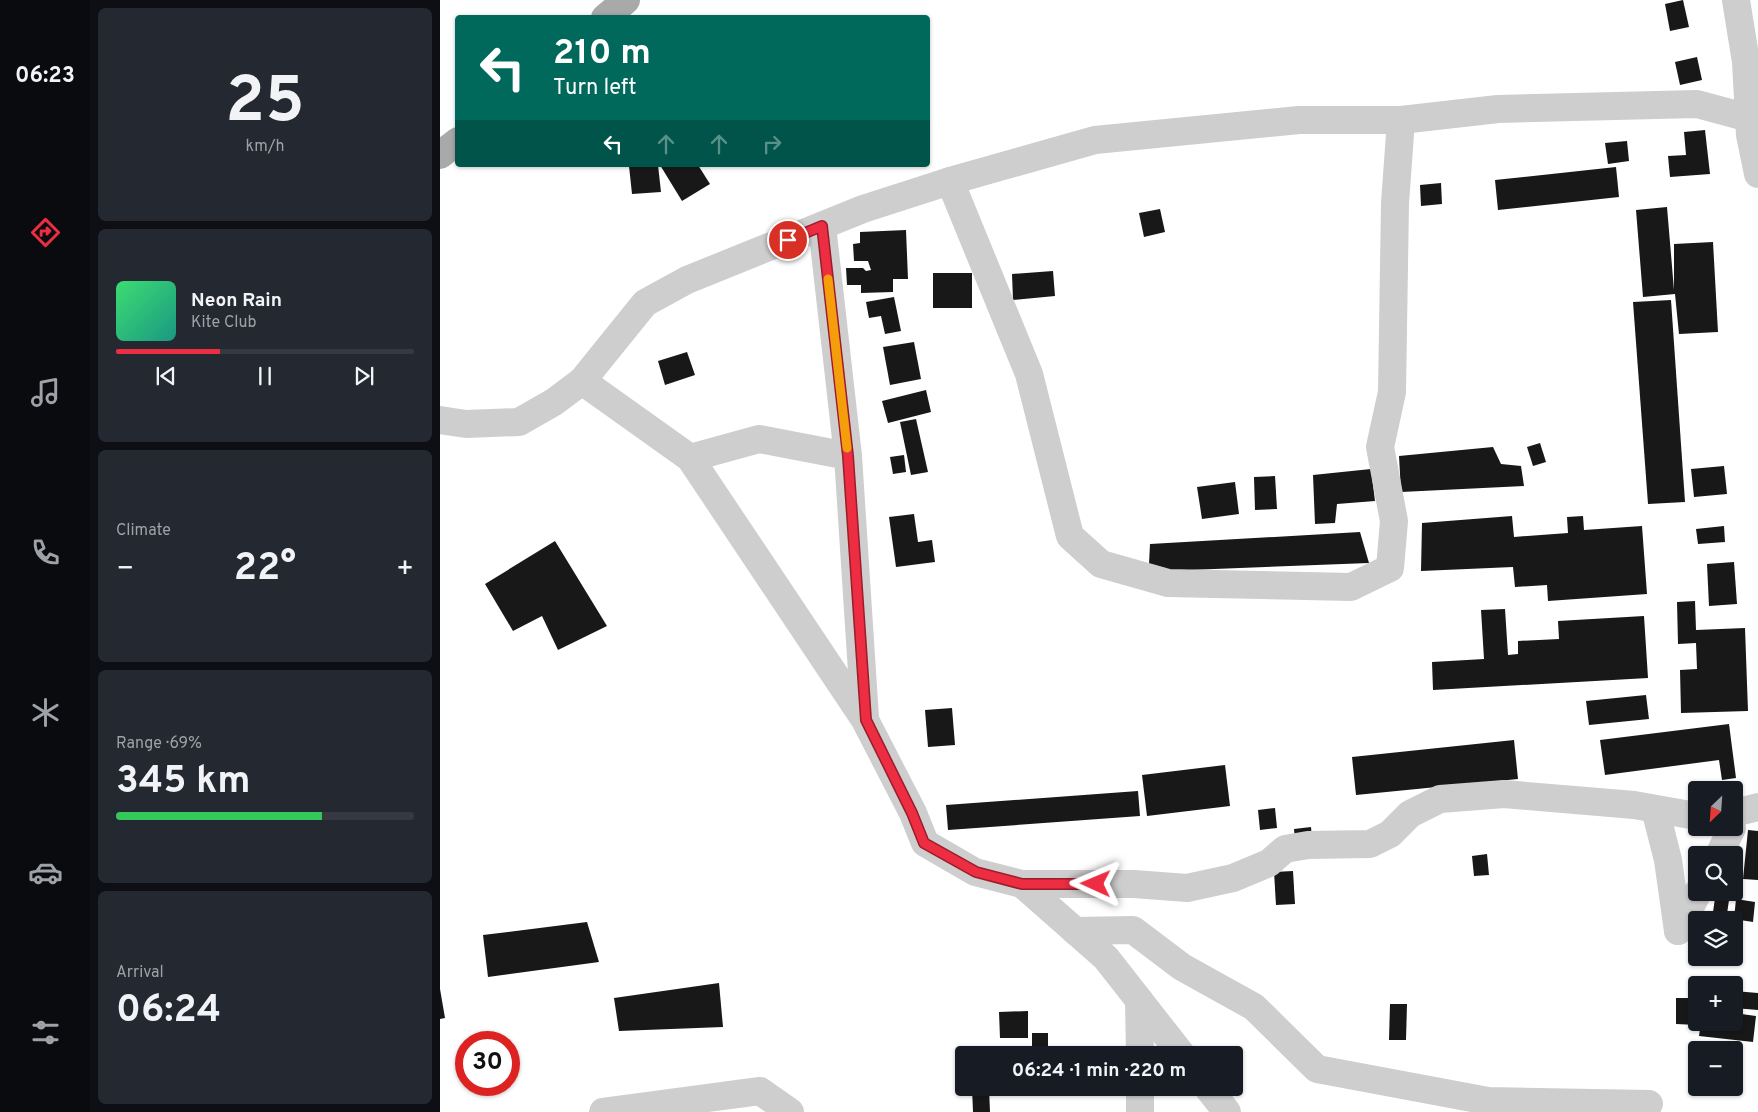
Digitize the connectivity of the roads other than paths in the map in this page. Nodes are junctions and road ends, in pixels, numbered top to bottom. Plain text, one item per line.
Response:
1 (626, 0) edge
2 (1736, 0) edge
3 (608, 15) edge
4 (1753, 118) edge
5 (1401, 120) junction
6 (455, 143) edge
7 (440, 155) edge
8 (1758, 174) edge
9 (950, 181) junction
10 (822, 226) junction
11 (582, 381) junction
12 (440, 420) edge
13 (848, 456) junction
14 (690, 458) junction
15 (866, 720) junction
16 (1655, 809) junction
17 (1688, 815) edge
18 (1022, 884) junction
19 (1693, 901) edge
20 (1075, 931) junction
21 (1140, 1000) junction
22 (1140, 1046) edge
23 (1175, 1046) edge
24 (1140, 1096) edge
25 (1214, 1096) edge
26 (1649, 1104) dead end
27 (603, 1112) edge
28 (790, 1112) edge
29 (1140, 1112) edge
30 (1227, 1112) edge

1 - 3 main road
2 - 4 street
4 - 5 street
4 - 8 street
5 - 9 street
5 - 9 street
6 - 7 main road
9 - 10 street
10 - 11 street
10 - 13 street
11 - 12 street
11 - 14 street
13 - 14 street
13 - 15 street
14 - 15 street
15 - 18 street
16 - 17 street
16 - 18 street
16 - 19 street
18 - 20 street
20 - 21 street
20 - 26 street
21 - 22 street
21 - 23 street
24 - 29 street
25 - 30 street
27 - 28 street

